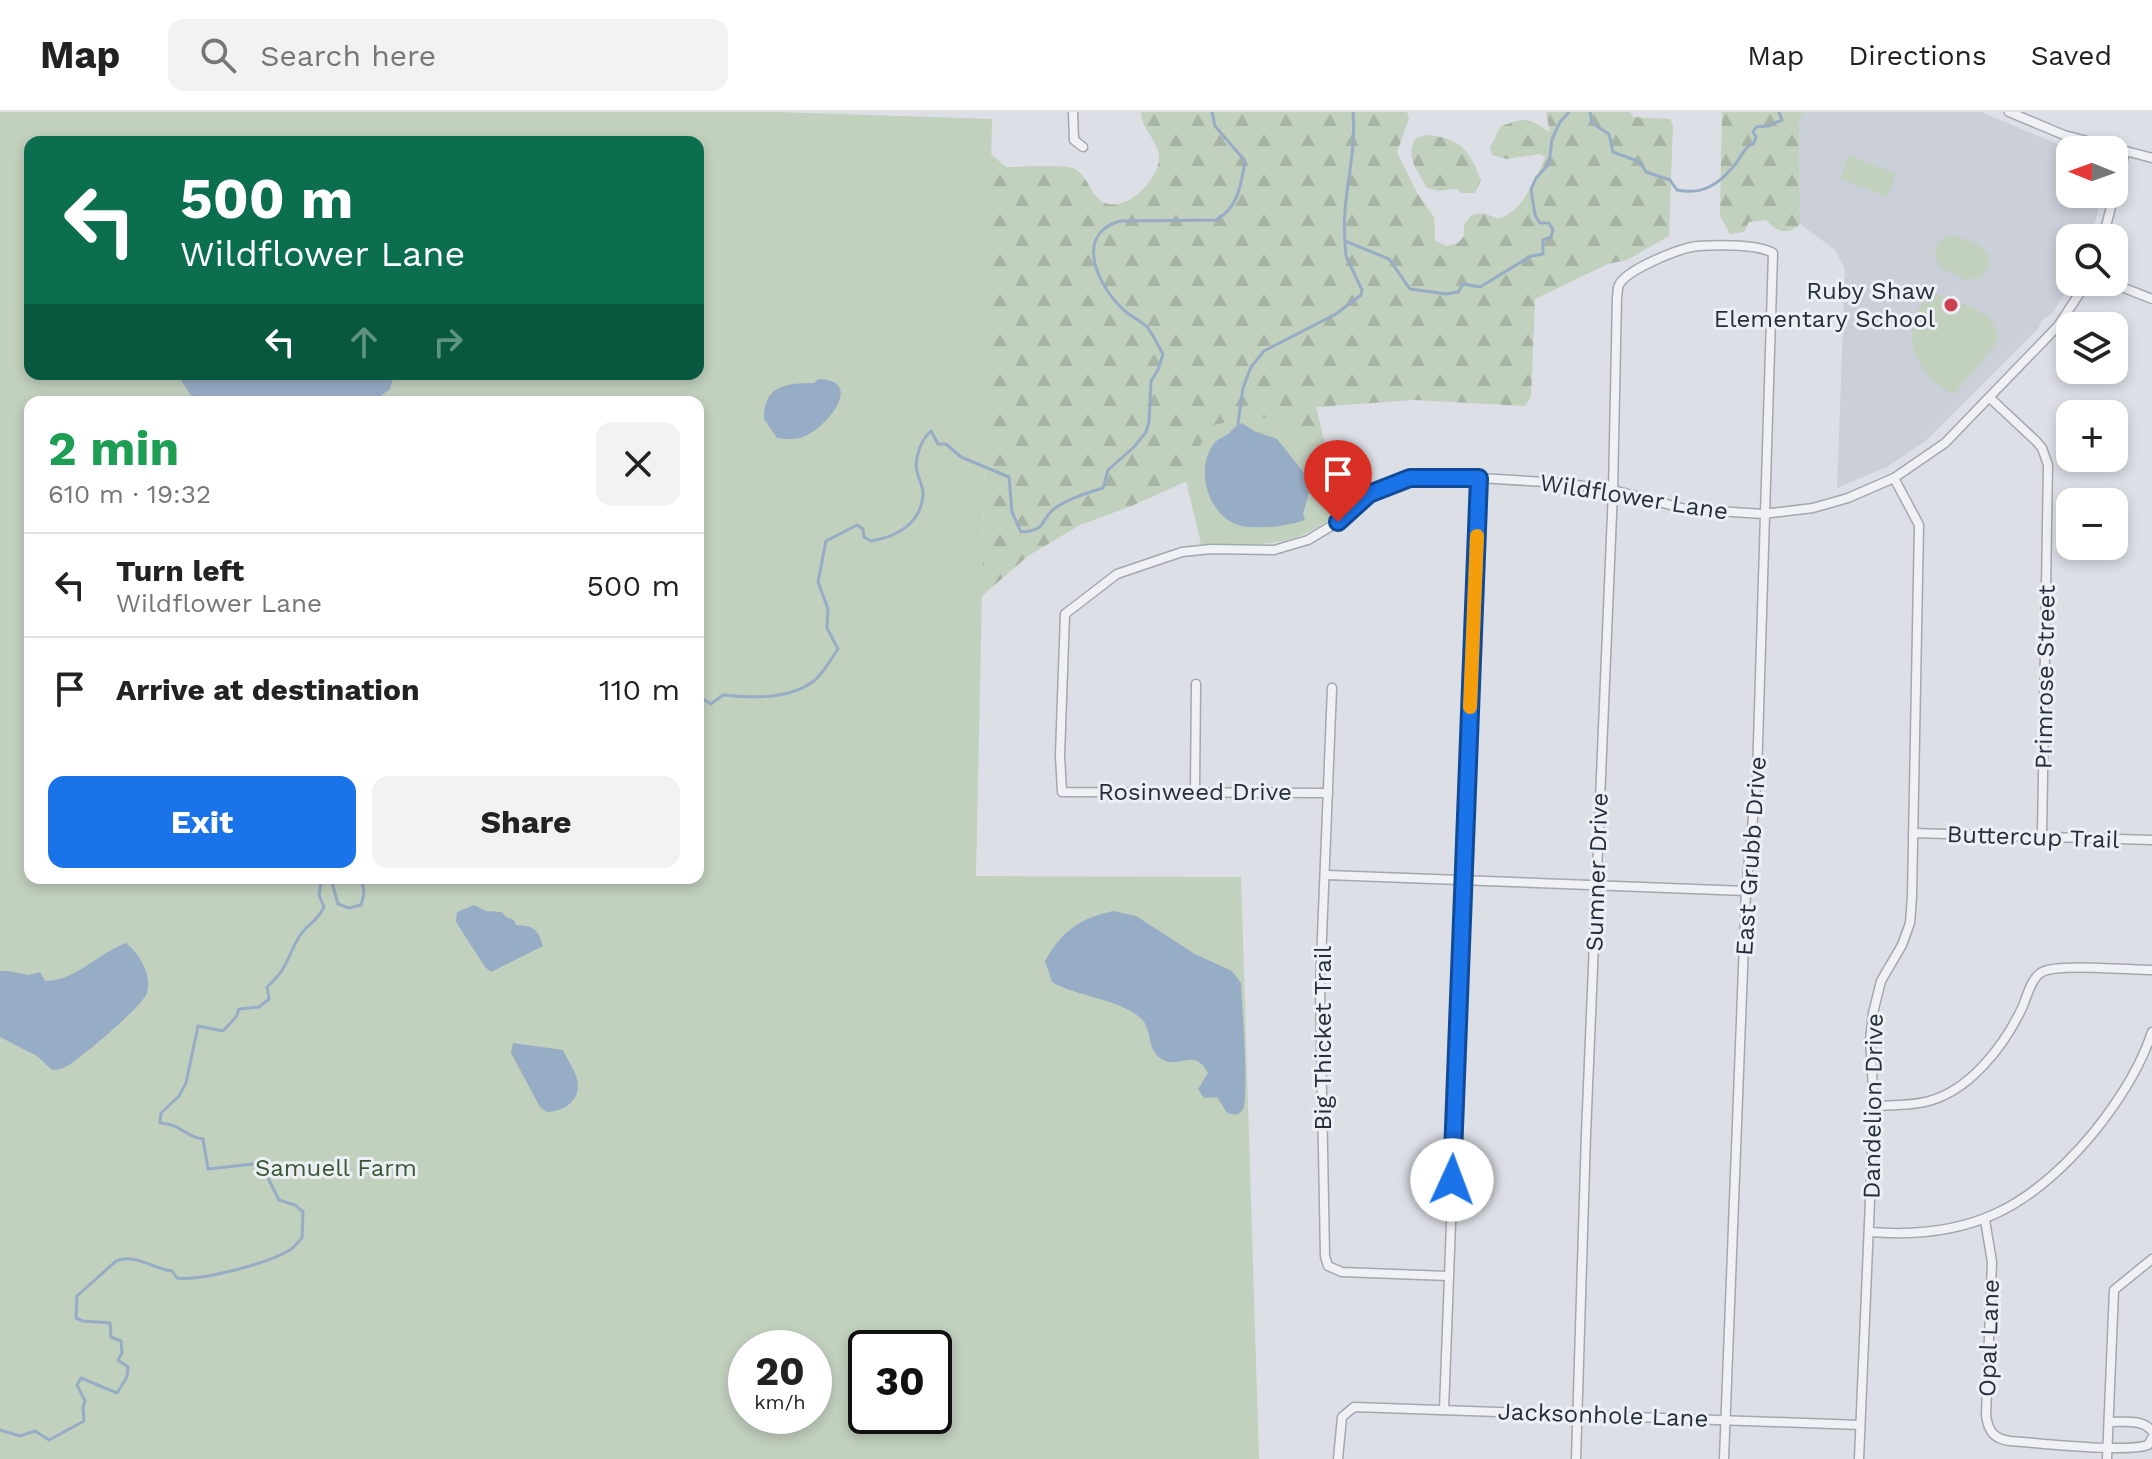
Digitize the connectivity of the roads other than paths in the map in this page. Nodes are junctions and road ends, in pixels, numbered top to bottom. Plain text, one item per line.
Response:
1 (1073, 112) edge
2 (2009, 112) edge
3 (2068, 136) edge
4 (1083, 147) dead end
5 (2128, 153) edge
6 (2152, 158) edge
7 (1773, 253) joint
8 (2128, 290) edge
9 (2078, 296) edge
10 (2152, 299) edge
11 (1990, 398) junction
12 (1479, 478) junction
13 (1894, 478) junction
14 (1613, 490) junction
15 (1763, 514) junction
16 (1196, 684) dead end
17 (1332, 688) dead end
18 (1195, 791) junction
19 (1062, 792) joint
20 (1328, 793) junction
21 (1913, 833) junction
22 (2042, 836) junction
23 (2152, 840) edge
24 (1327, 875) junction
25 (1464, 880) junction
26 (1596, 885) junction
27 (1746, 891) junction
28 (2152, 970) edge
29 (2152, 1032) edge
30 (1874, 1106) junction
31 (1985, 1220) junction
32 (1870, 1232) junction
33 (2152, 1259) edge
34 (1448, 1276) junction
35 (1444, 1410) junction
36 (1579, 1414) junction
37 (1725, 1419) junction
38 (2110, 1422) junction
39 (1860, 1425) junction
40 (2152, 1431) edge
41 (2152, 1438) edge
42 (2108, 1446) junction
43 (1338, 1459) edge
44 (1576, 1459) edge
45 (1724, 1459) edge
46 (1859, 1459) edge
47 (2107, 1459) edge

1 - 4 street
2 - 3 street
5 - 6 street
7 - 14 street, Sumner Drive
7 - 15 street, East Grubb Drive
8 - 10 street
9 - 11 street, Wildflower Lane
11 - 13 street, Wildflower Lane
11 - 22 street, Primrose Street
12 - 14 street, Wildflower Lane
12 - 19 street, Wildflower Lane
12 - 25 street
13 - 15 street, Wildflower Lane
13 - 21 street, Dandelion Drive
14 - 15 street, Wildflower Lane
14 - 26 street, Sumner Drive
15 - 27 street, East Grubb Drive
16 - 18 street
17 - 20 street, Big Thicket Trail
18 - 19 street, Rosinweed Drive
18 - 20 street, Rosinweed Drive
20 - 24 street, Big Thicket Trail
21 - 22 street, Buttercup Trail
21 - 30 street, Dandelion Drive
22 - 23 street, Buttercup Trail
24 - 25 street
24 - 34 street, Big Thicket Trail
25 - 26 street
25 - 34 street
26 - 27 street
26 - 36 street, Sumner Drive
27 - 37 street, East Grubb Drive
28 - 30 street
29 - 31 street
30 - 32 street, Dandelion Drive
31 - 32 street
31 - 42 street, Opal Lane
32 - 39 street, Dandelion Drive
33 - 38 street
34 - 35 street
35 - 36 street, Jacksonhole Lane
35 - 43 street, Jacksonhole Lane
36 - 37 street, Jacksonhole Lane
36 - 44 street, Sumner Drive
37 - 39 street, Jacksonhole Lane
37 - 45 street, East Grubb Drive
38 - 40 street
38 - 42 street
39 - 46 street, Dandelion Drive
41 - 42 street, Opal Lane
42 - 47 street

